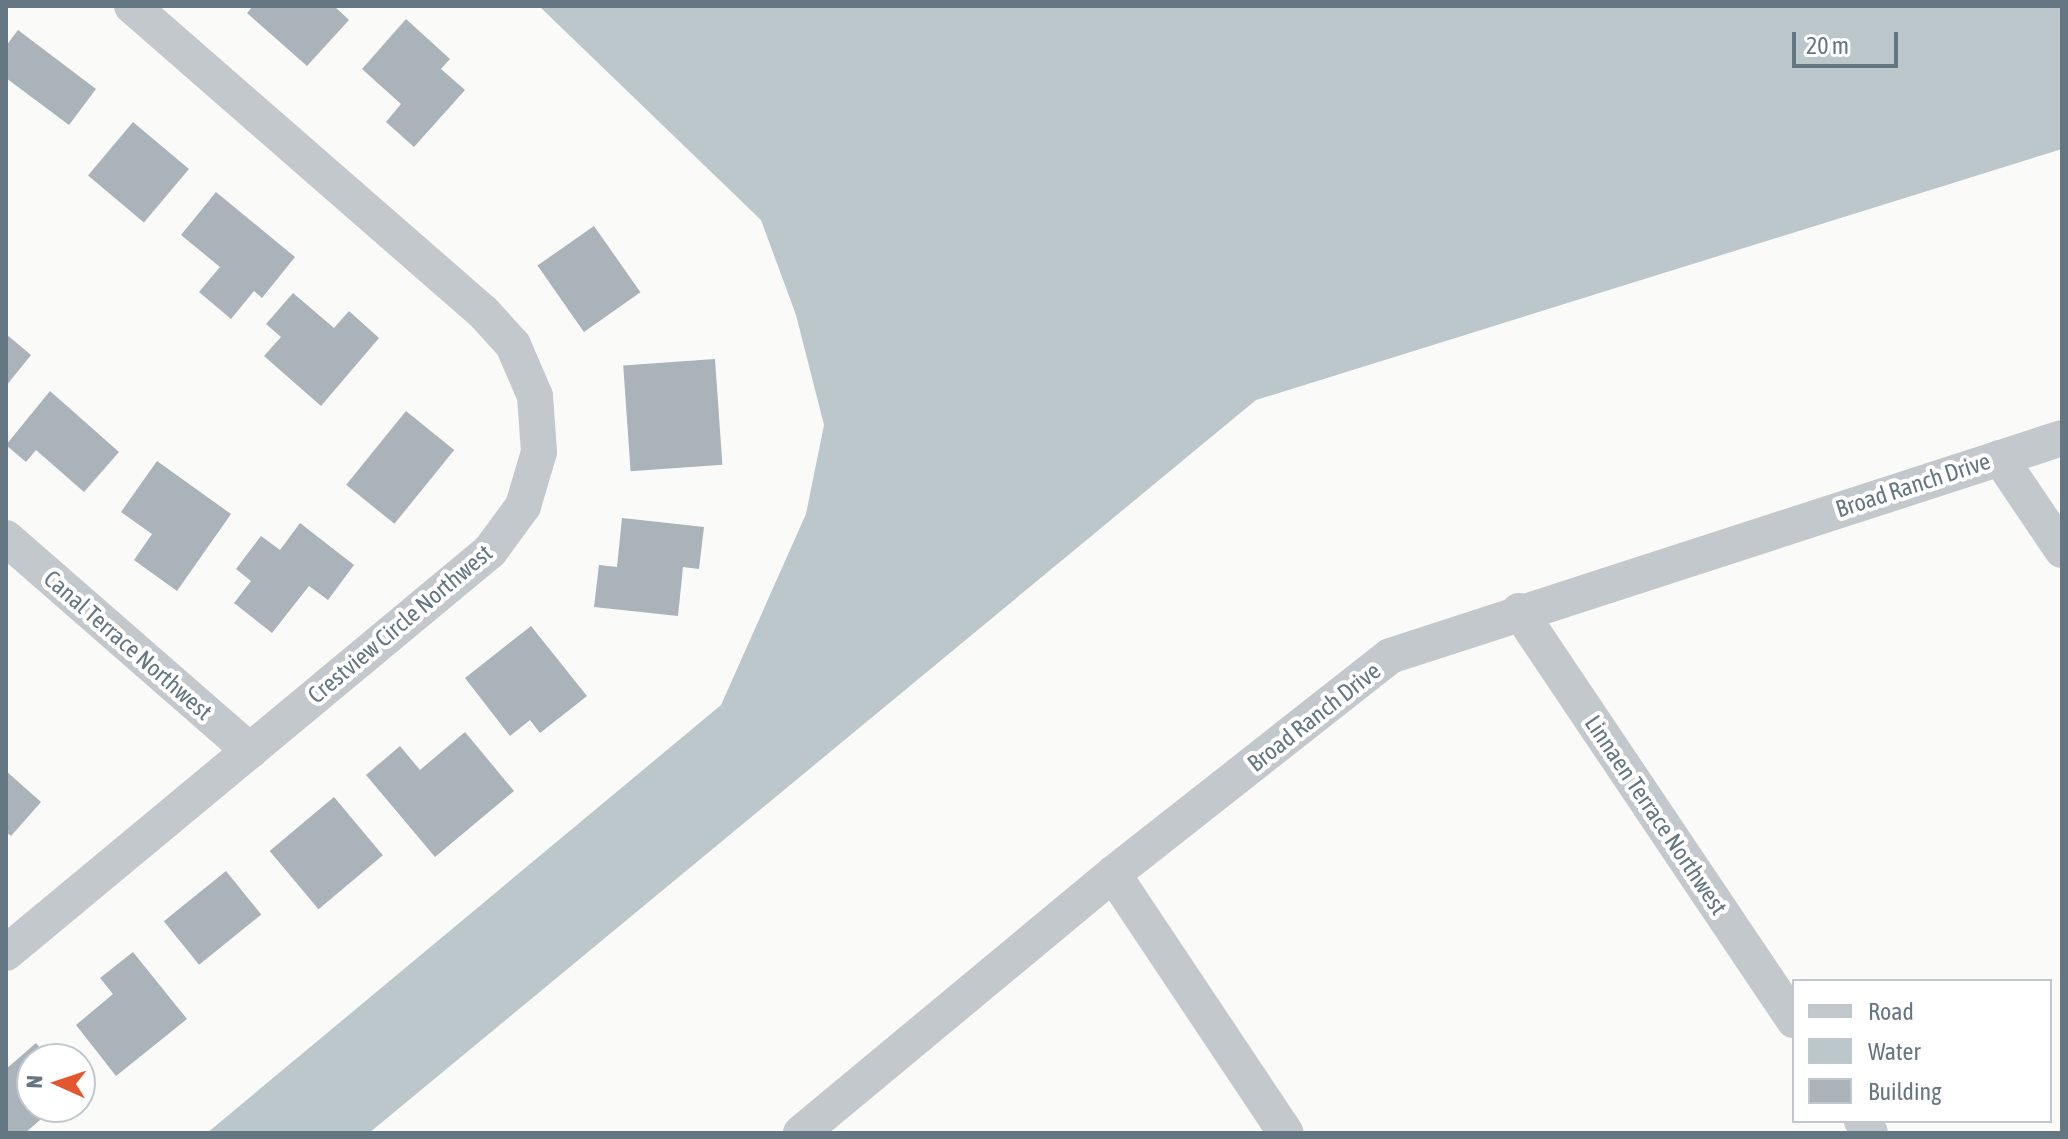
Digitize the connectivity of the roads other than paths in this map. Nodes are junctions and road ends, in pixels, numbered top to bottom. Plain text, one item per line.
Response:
1 (132, 6) edge
2 (2062, 438) edge
3 (2000, 458) junction
4 (6, 538) edge
5 (2062, 550) edge
6 (1519, 611) junction
7 (250, 751) junction
8 (1113, 874) junction
9 (6, 953) edge
10 (1792, 1017) edge
11 (801, 1133) edge
12 (1286, 1133) edge

1 - 7 street, Crestview Circle Northwest
2 - 3 street, Broad Ranch Drive
3 - 5 street
3 - 6 street, Broad Ranch Drive
4 - 7 street, Canal Terrace Northwest
6 - 8 street, Broad Ranch Drive
6 - 10 street, Linnaen Terrace Northwest
7 - 9 street, Crestview Circle Northwest
8 - 11 street, Broad Ranch Drive
8 - 12 street

